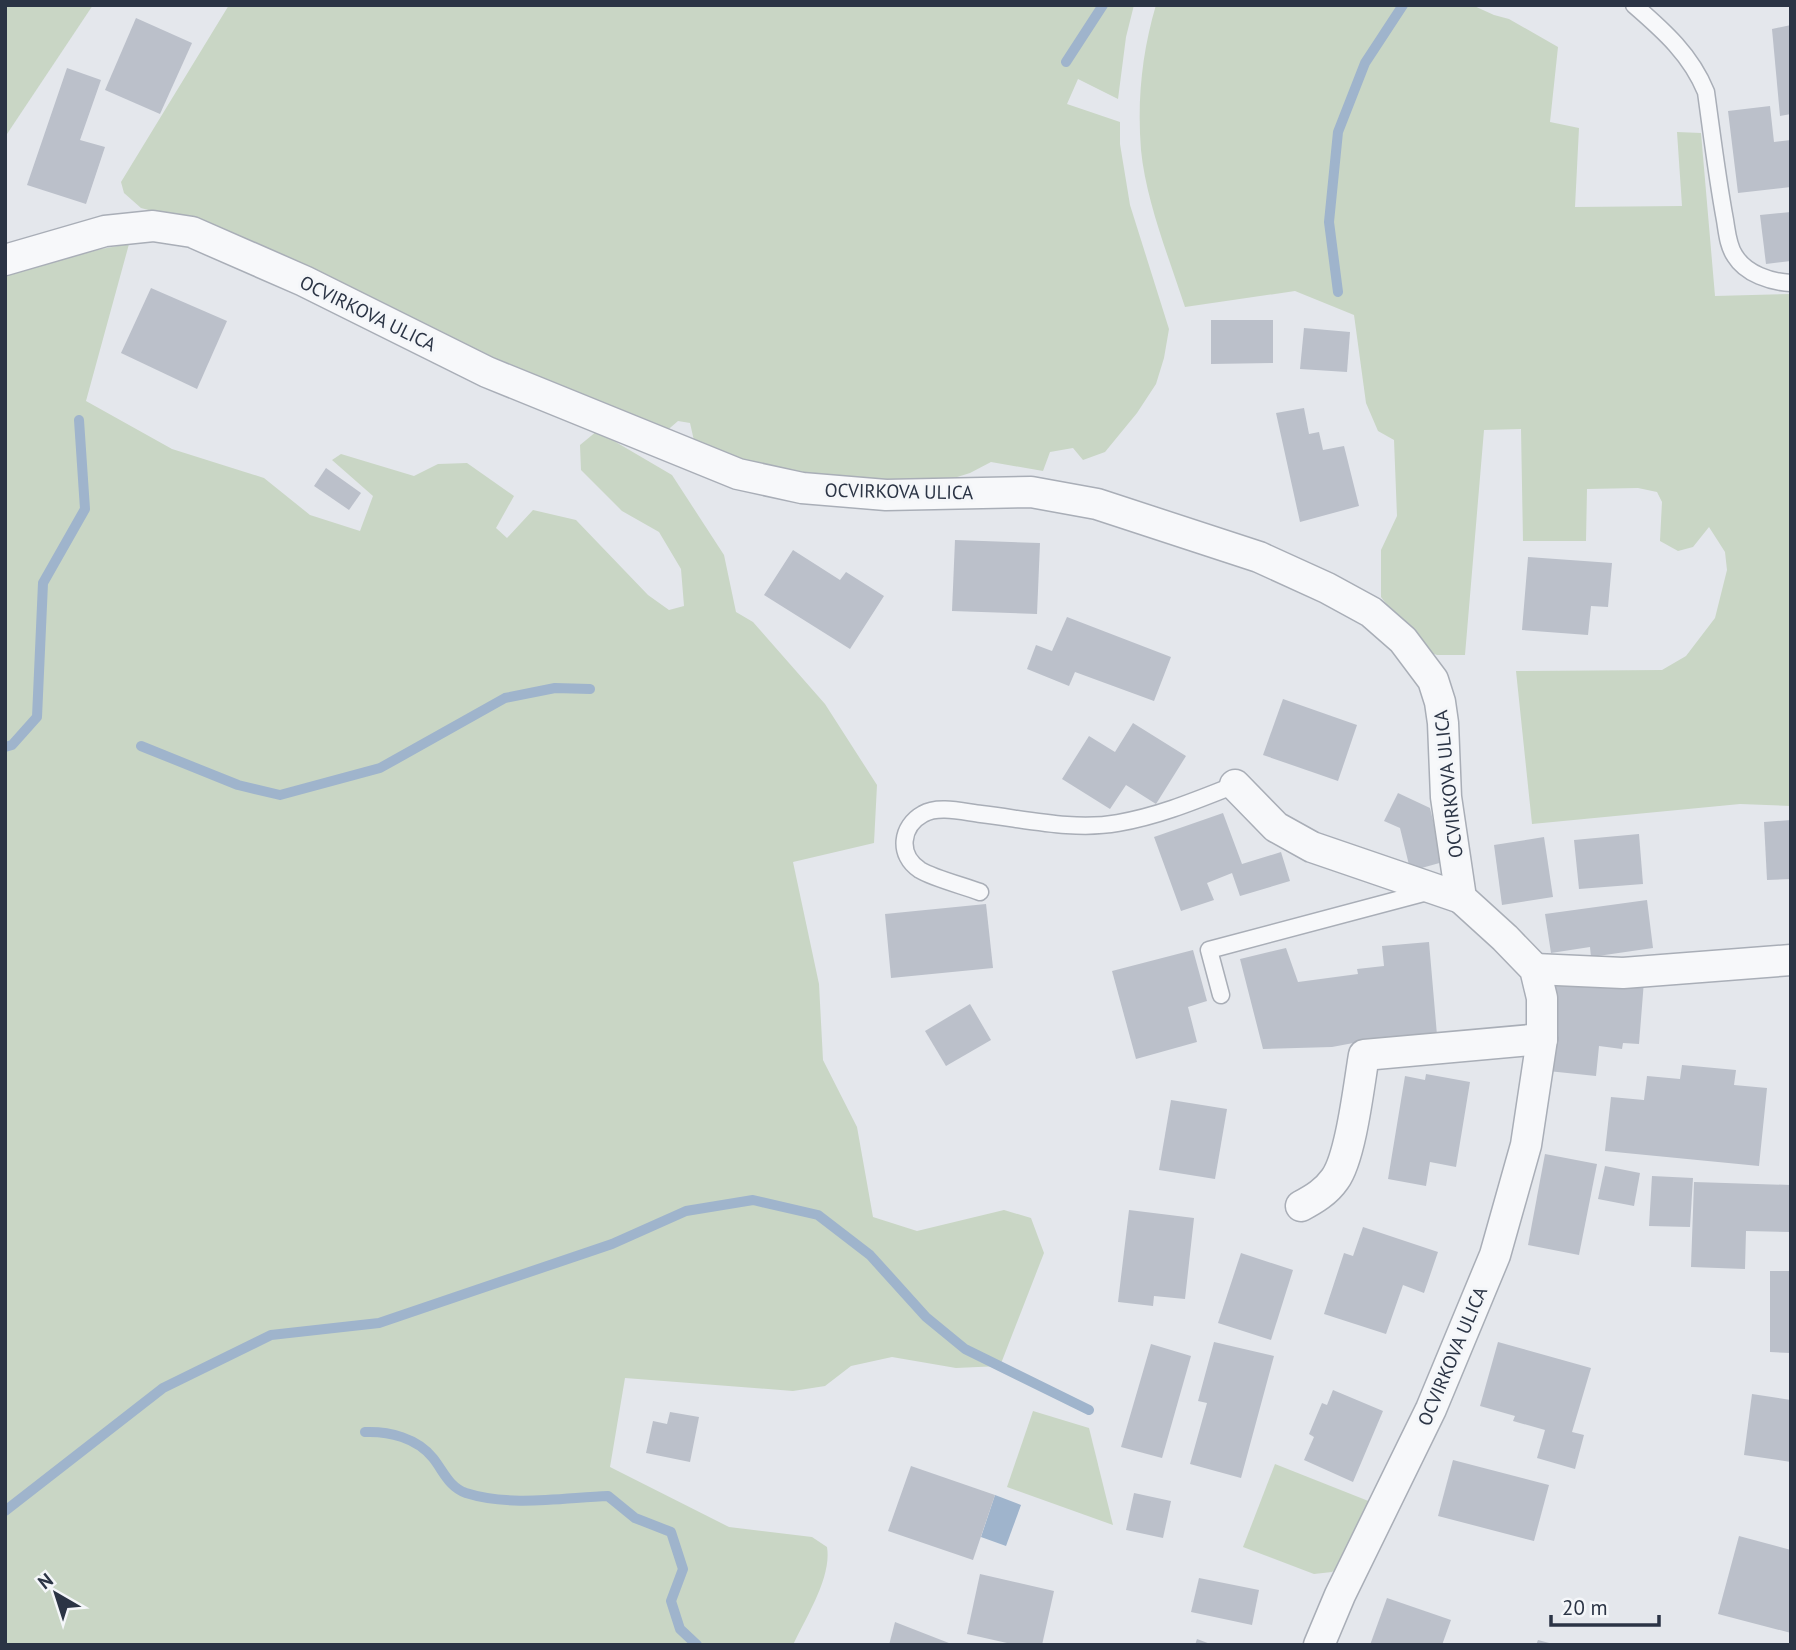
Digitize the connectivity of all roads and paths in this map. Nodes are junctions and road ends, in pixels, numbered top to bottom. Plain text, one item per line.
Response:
1 (1634, 5) edge
2 (5, 260) edge
3 (1791, 283) edge
4 (1235, 785) joint
5 (980, 892) dead end
6 (1449, 893) junction
7 (1791, 960) edge
8 (1535, 969) junction
9 (1221, 995) dead end
10 (1542, 1039) junction
11 (1301, 1206) dead end
12 (1319, 1645) edge

1 - 3 lane
2 - 6 street, OCVIRKOVA ULICA
4 - 5 lane
4 - 6 street
6 - 8 street
6 - 9 lane
7 - 8 street
8 - 10 street, OCVIRKOVA ULICA
10 - 11 street
10 - 12 street, OCVIRKOVA ULICA

